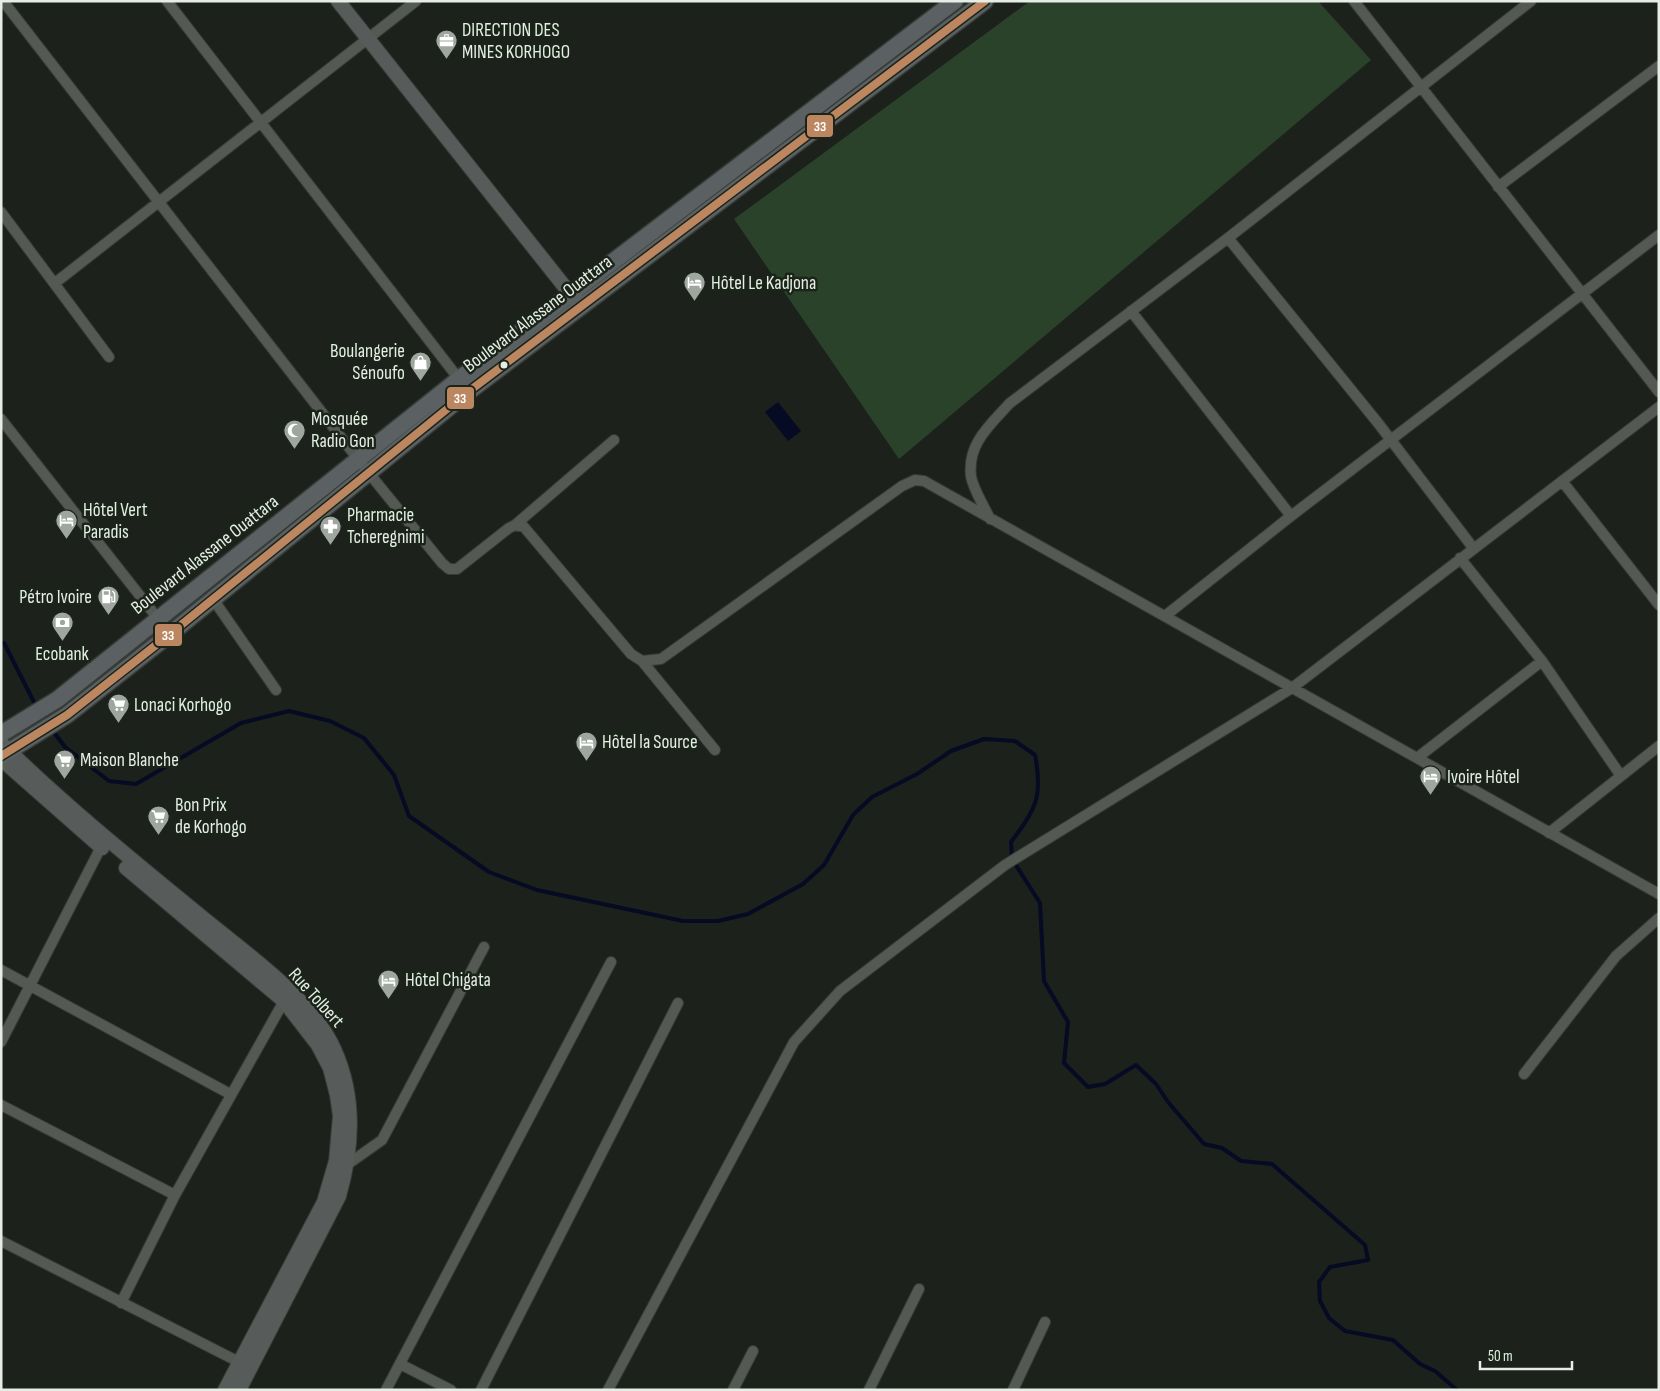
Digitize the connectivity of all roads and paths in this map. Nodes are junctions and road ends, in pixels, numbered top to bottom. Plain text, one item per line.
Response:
1 (3, 1) edge
2 (167, 1) edge
3 (338, 1) edge
4 (416, 1) edge
5 (955, 1) edge
6 (985, 1) edge
7 (1354, 1) edge
8 (1531, 1) edge
9 (368, 39) junction
10 (1659, 66) edge
11 (1423, 87) junction
12 (261, 121) junction
13 (778, 135) junction
14 (789, 149) junction
15 (1498, 187) junction
16 (160, 200) junction
17 (1, 212) edge
18 (1659, 235) edge
19 (1228, 238) junction
20 (55, 283) junction
21 (570, 293) junction
22 (1582, 294) junction
23 (581, 307) junction
24 (1131, 311) junction
25 (109, 357) dead end
26 (464, 386) junction
27 (1659, 392) edge
28 (1659, 407) edge
29 (1, 419) edge
30 (614, 440) dead end
31 (1390, 440) junction
32 (363, 466) junction
33 (1562, 481) junction
34 (1290, 516) junction
35 (990, 519) junction
36 (515, 525) junction
37 (1474, 549) junction
38 (1460, 558) junction
39 (213, 599) junction
40 (1659, 605) edge
41 (1165, 616) junction
42 (156, 619) junction
43 (170, 634) junction
44 (642, 661) junction
45 (1542, 661) junction
46 (1292, 688) junction
47 (276, 690) dead end
48 (8, 730) edge
49 (1659, 746) edge
50 (715, 750) dead end
51 (7, 751) edge
52 (1417, 758) junction
53 (1621, 776) junction
54 (1549, 833) junction
55 (101, 847) junction
56 (1659, 894) edge
57 (1659, 918) edge
58 (484, 947) dead end
59 (611, 962) dead end
60 (1, 970) edge
61 (31, 985) junction
62 (284, 1001) junction
63 (678, 1003) dead end
64 (1, 1042) edge
65 (1524, 1074) dead end
66 (230, 1094) junction
67 (1, 1105) edge
68 (348, 1164) junction
69 (175, 1195) junction
70 (1, 1240) edge
71 (919, 1289) dead end
72 (121, 1303) junction
73 (1046, 1322) dead end
74 (753, 1351) dead end
75 (239, 1362) junction
76 (400, 1364) junction
77 (225, 1390) edge
78 (239, 1390) edge
79 (386, 1390) edge
80 (451, 1390) edge
81 (481, 1390) edge
82 (608, 1390) edge
83 (734, 1390) edge
84 (869, 1390) edge
85 (1013, 1390) edge

1 - 16 street
2 - 12 street
3 - 9 street
4 - 9 street
5 - 13 main road, Boulevard Alassane Ouattara
6 - 14 main road, Boulevard Alassane Ouattara
7 - 11 street
8 - 11 street
9 - 12 street
9 - 21 street
10 - 15 street
11 - 15 street
11 - 19 street
12 - 16 street
12 - 26 street
13 - 14 main road
13 - 21 main road, Boulevard Alassane Ouattara
14 - 23 main road, Boulevard Alassane Ouattara
15 - 22 street
16 - 20 street
16 - 32 street
17 - 20 street
18 - 22 street
19 - 24 street
19 - 31 street
20 - 25 street
21 - 23 street
21 - 26 main road, Boulevard Alassane Ouattara
22 - 27 street
22 - 31 street
23 - 26 main road, Boulevard Alassane Ouattara
24 - 34 street
24 - 35 street
26 - 32 main road, Boulevard Alassane Ouattara
28 - 33 street
29 - 42 street
30 - 36 street
31 - 34 street
31 - 37 street
32 - 36 street
32 - 39 main road, Boulevard Alassane Ouattara
32 - 42 main road, Boulevard Alassane Ouattara
33 - 37 street
33 - 40 street
34 - 41 street
35 - 41 street
35 - 44 street
36 - 44 street
37 - 38 street
38 - 45 street
38 - 46 street
39 - 43 main road, Boulevard Alassane Ouattara
39 - 47 street
41 - 46 street
42 - 43 street
42 - 48 main road, Boulevard Alassane Ouattara
43 - 51 main road, Boulevard Alassane Ouattara
44 - 50 street
45 - 52 street
45 - 53 street
46 - 52 street
46 - 82 street
49 - 53 street
51 - 55 street, Rue Tolbert
51 - 68 street, Rue Tolbert
52 - 54 street
53 - 54 street
54 - 56 street
55 - 61 street
55 - 62 street, Rue Tolbert
57 - 65 street
58 - 68 street
59 - 76 street
60 - 61 street
61 - 64 street
61 - 66 street
62 - 66 street
62 - 75 street, Rue Tolbert
63 - 81 street
66 - 69 street
67 - 69 street
68 - 78 street, Rue Tolbert
69 - 72 street
70 - 72 street
71 - 84 street
72 - 75 street
73 - 85 street
74 - 83 street
75 - 77 street, Rue Tolbert
76 - 79 street
76 - 80 street

